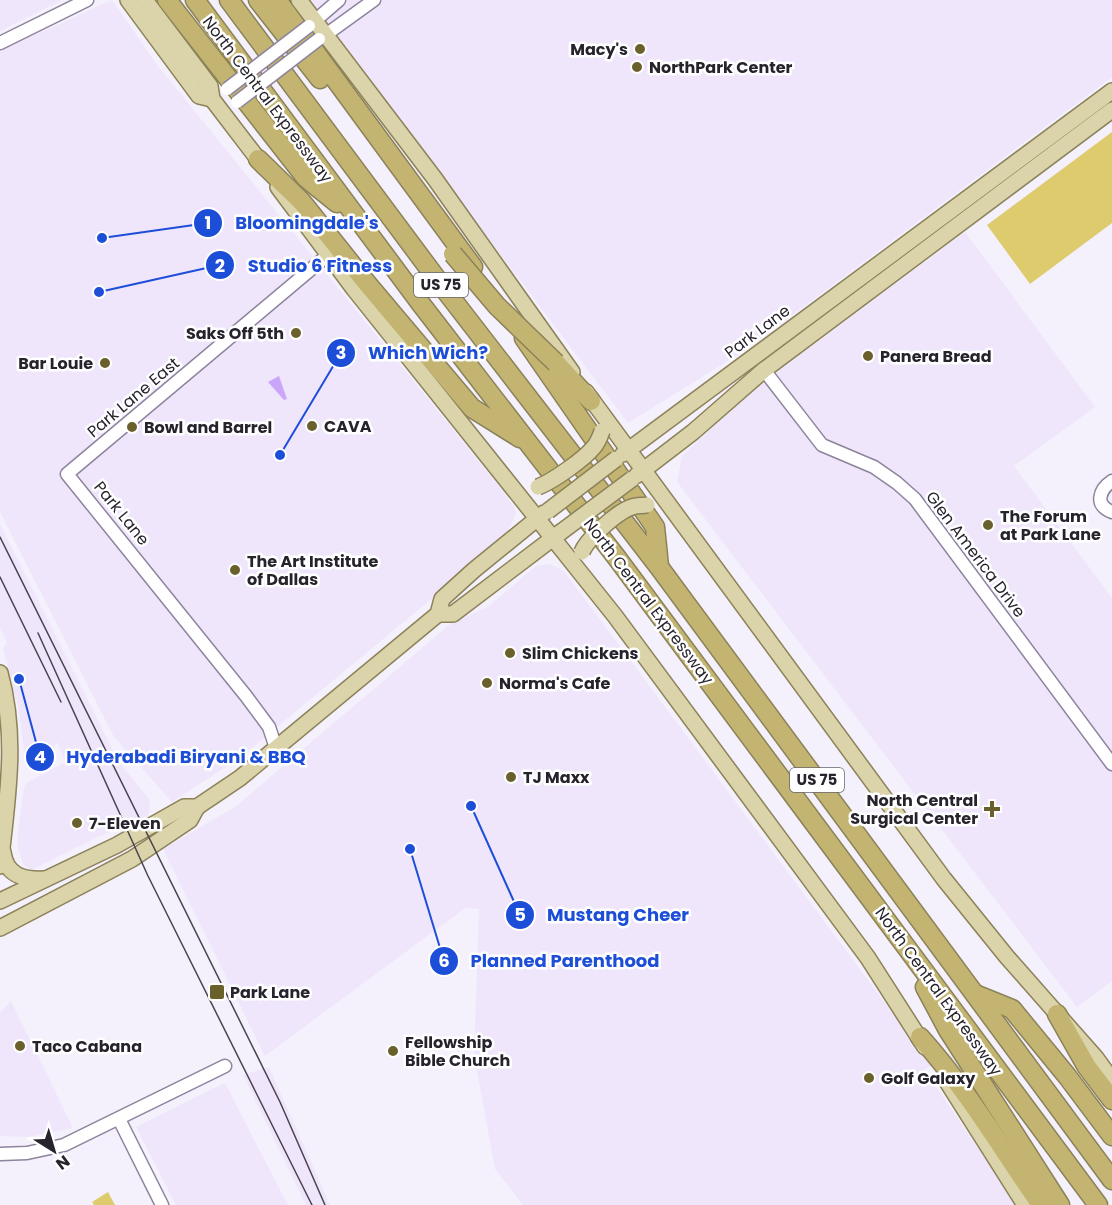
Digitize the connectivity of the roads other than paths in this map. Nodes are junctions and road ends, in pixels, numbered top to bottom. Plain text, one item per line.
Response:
1 (87, 0) edge
2 (128, 0) edge
3 (145, 0) edge
4 (167, 0) edge
5 (195, 0) edge
6 (229, 0) edge
7 (258, 0) edge
8 (277, 0) edge
9 (299, 0) edge
10 (339, 0) edge
11 (374, 0) edge
12 (312, 23) junction
13 (323, 37) junction
14 (0, 42) edge
15 (1112, 91) edge
16 (216, 105) junction
17 (1112, 110) edge
18 (258, 159) junction
19 (358, 220) junction
20 (915, 237) junction
21 (925, 250) junction
22 (328, 255) junction
23 (796, 324) junction
24 (764, 370) junction
25 (591, 401) junction
26 (604, 425) junction
27 (531, 446) junction
28 (623, 454) junction
29 (67, 474) joint
30 (638, 474) junction
31 (1112, 481) edge
32 (512, 486) junction
33 (672, 510) junction
34 (1112, 512) edge
35 (543, 514) junction
36 (557, 535) junction
37 (659, 567) junction
38 (580, 572) junction
39 (438, 614) junction
40 (0, 673) edge
41 (5, 730) edge
42 (276, 748) junction
43 (1112, 764) edge
44 (197, 807) junction
45 (2, 844) junction
46 (0, 866) edge
47 (48, 879) junction
48 (0, 901) edge
49 (0, 928) edge
50 (893, 928) junction
51 (975, 994) junction
52 (1057, 1014) junction
53 (920, 1037) junction
54 (225, 1066) dead end
55 (1112, 1080) edge
56 (1112, 1100) edge
57 (119, 1119) junction
58 (1112, 1136) edge
59 (0, 1154) edge
60 (1112, 1179) edge
61 (162, 1205) edge
62 (1025, 1205) edge
63 (1041, 1205) edge
64 (1060, 1205) edge
65 (1098, 1205) edge

1 - 14 street
2 - 16 main road
3 - 16 main road
4 - 19 highway
5 - 19 highway, North Central Expressway / US 75
6 - 37 highway, North Central Expressway / US 75
7 - 25 highway, bridge
8 - 37 highway
9 - 12 main road
10 - 12 street
11 - 13 street
12 - 13 main road
12 - 16 street, bridge
13 - 16 street, bridge
13 - 25 main road
15 - 20 main road, Park Lane
16 - 18 main road
17 - 21 main road, Park Lane
18 - 22 main road
18 - 27 highway
19 - 27 highway, North Central Expressway / US 75
20 - 21 main road
20 - 23 main road, Park Lane
21 - 24 main road, Park Lane
22 - 29 street, Park Lane East
22 - 32 main road
23 - 24 main road
23 - 28 main road, Park Lane
24 - 30 main road, Park Lane
24 - 43 street, Glen America Drive
25 - 26 main road
26 - 28 main road
26 - 32 main road, bridge
27 - 50 highway, North Central Expressway / US 75
28 - 30 main road
28 - 35 main road, Park Lane, bridge
29 - 42 street, Park Lane
30 - 33 main road
30 - 36 main road, Park Lane, bridge
31 - 34 street
32 - 35 main road
33 - 38 main road, bridge
33 - 52 main road
35 - 36 main road
35 - 39 main road, Park Lane
36 - 38 main road
36 - 39 main road, Park Lane
37 - 51 highway, North Central Expressway / US 75
38 - 53 main road
39 - 42 main road, Park Lane
40 - 41 main road
41 - 45 main road
42 - 44 main road, Park Lane
44 - 47 main road, Park Lane
44 - 49 main road, Park Lane
45 - 46 main road
45 - 47 main road
47 - 48 main road, Park Lane
50 - 64 highway
50 - 65 highway, North Central Expressway / US 75
51 - 58 highway
51 - 60 highway, North Central Expressway / US 75
52 - 55 main road
52 - 56 highway
53 - 62 main road
53 - 63 highway
54 - 57 street
57 - 59 street
57 - 61 street

